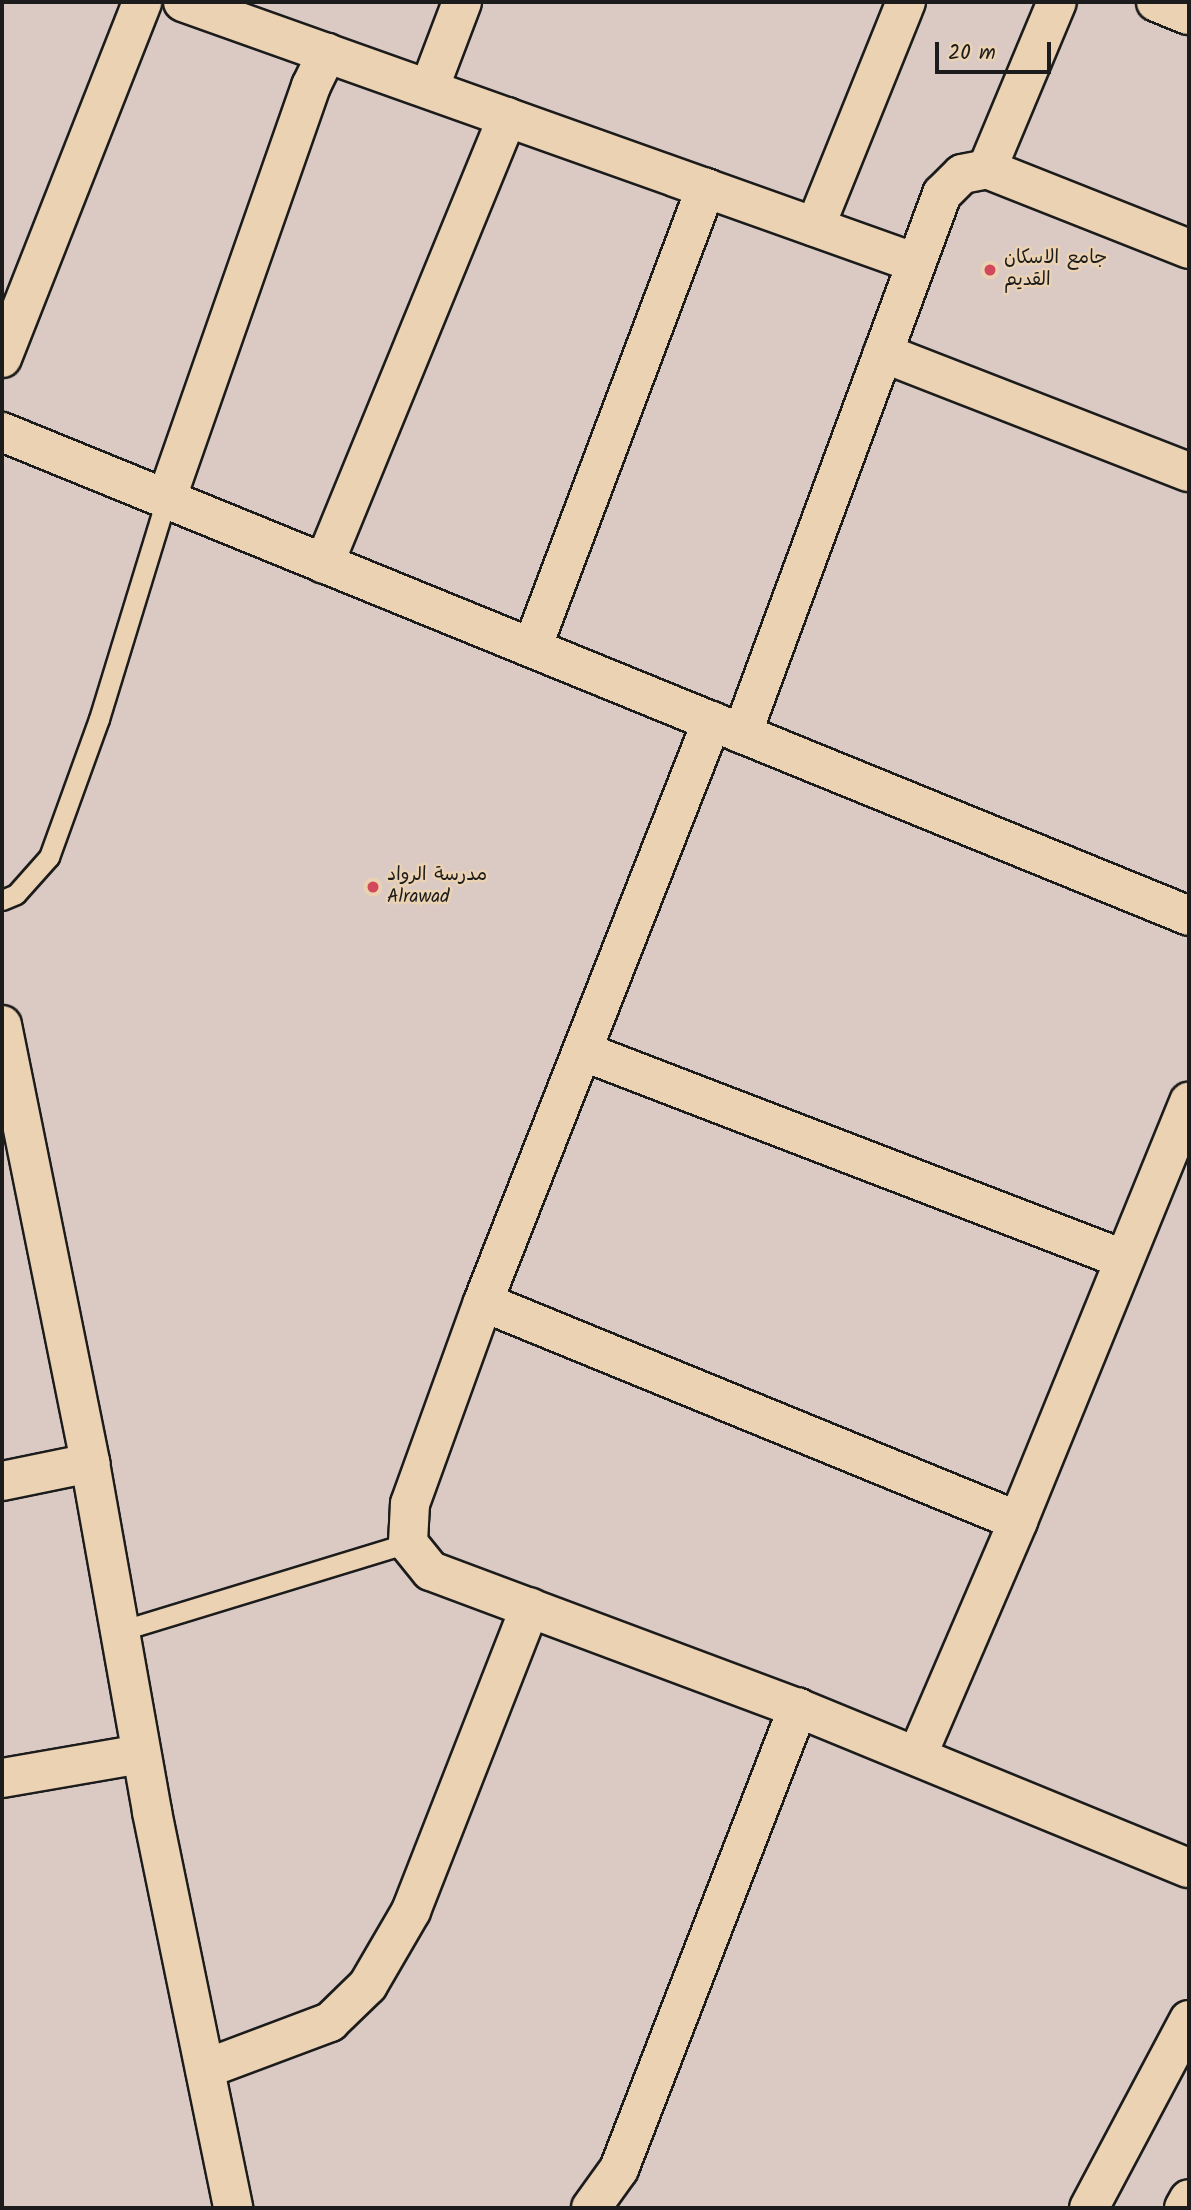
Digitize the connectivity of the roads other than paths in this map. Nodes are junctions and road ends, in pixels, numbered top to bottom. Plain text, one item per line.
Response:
1 (142, 2) edge
2 (183, 2) edge
3 (462, 2) edge
4 (905, 2) edge
5 (1057, 2) edge
6 (1156, 2) edge
7 (1189, 15) edge
8 (327, 53) junction
9 (429, 89) junction
10 (507, 117) junction
11 (987, 169) junction
12 (706, 188) junction
13 (816, 227) junction
14 (1189, 250) edge
15 (916, 263) junction
16 (883, 352) junction
17 (2, 358) edge
18 (2, 432) edge
19 (1189, 472) edge
20 (166, 500) junction
21 (324, 564) junction
22 (532, 648) junction
23 (727, 727) junction
24 (2, 900) edge
25 (1189, 916) edge
26 (2, 1025) edge
27 (582, 1052) junction
28 (1189, 1101) edge
29 (18, 1195) edge
30 (1123, 1259) junction
31 (483, 1302) junction
32 (90, 1463) junction
33 (2, 1481) edge
34 (1018, 1521) junction
35 (408, 1544) junction
36 (530, 1608) junction
37 (120, 1631) junction
38 (798, 1708) junction
39 (141, 1754) junction
40 (917, 1756) junction
41 (2, 1778) edge
42 (1189, 1868) edge
43 (1189, 2020) edge
44 (205, 2068) junction
45 (1189, 2199) edge
46 (233, 2208) edge
47 (591, 2208) edge
48 (1089, 2208) edge
49 (1184, 2208) edge

1 - 17 street
2 - 8 street
3 - 9 street
4 - 13 street
5 - 11 street
6 - 7 street
8 - 9 street
8 - 20 street
9 - 10 street
10 - 12 street
10 - 21 street
11 - 14 street
11 - 15 street
12 - 13 street
12 - 22 street
13 - 15 street
15 - 16 street
16 - 19 street
16 - 23 street
18 - 20 street
20 - 21 street
20 - 24 lane
21 - 22 street
22 - 23 street
23 - 25 street
23 - 27 street
26 - 29 street
27 - 30 street
27 - 31 street
28 - 30 street
29 - 32 street
30 - 34 street
31 - 34 street
31 - 35 street
32 - 33 street
32 - 37 street
34 - 40 street
35 - 36 street
35 - 37 lane
36 - 38 street
36 - 44 street
37 - 39 street
38 - 40 street
38 - 47 street
39 - 41 street
39 - 44 street
40 - 42 street
43 - 48 street
44 - 46 street
45 - 49 street

